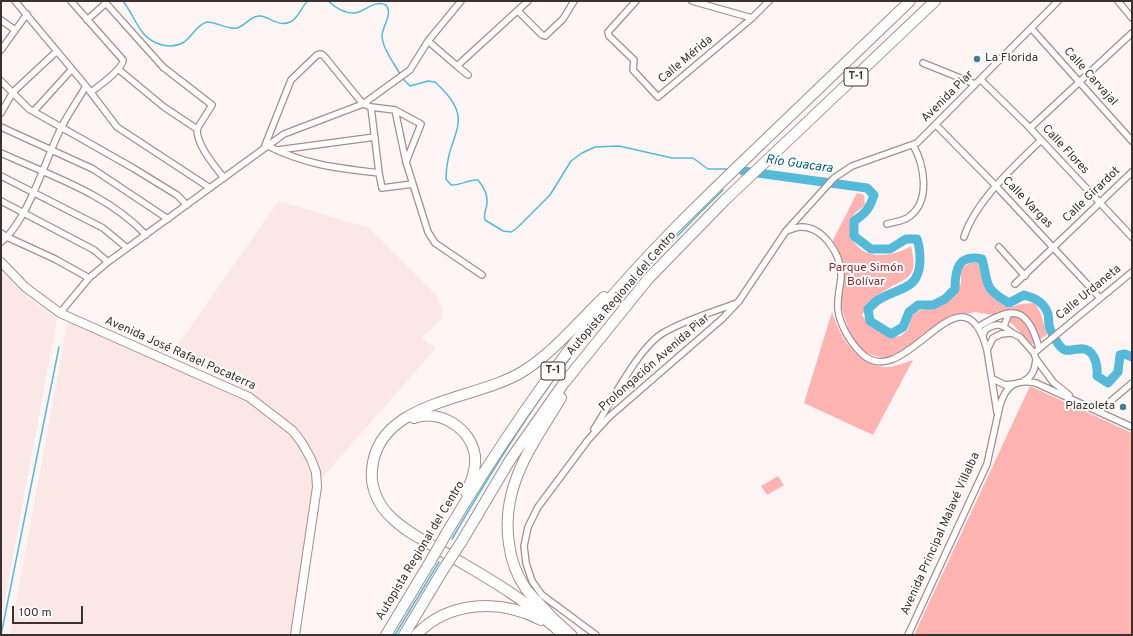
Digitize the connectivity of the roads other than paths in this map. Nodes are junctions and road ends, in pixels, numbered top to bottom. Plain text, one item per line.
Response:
1 (15, 1) edge
2 (71, 1) edge
3 (461, 1) edge
4 (528, 1) edge
5 (574, 1) edge
6 (636, 1) edge
7 (692, 1) edge
8 (769, 1) edge
9 (910, 1) edge
10 (936, 1) edge
11 (1058, 1) edge
12 (1118, 1) edge
13 (105, 2) edge
14 (518, 11) junction
15 (27, 14) junction
16 (752, 18) junction
17 (1132, 18) edge
18 (1, 20) edge
19 (87, 20) junction
20 (1031, 28) junction
21 (15, 30) junction
22 (1132, 33) edge
23 (428, 41) junction
24 (2, 48) edge
25 (57, 51) junction
26 (923, 63) dead end
27 (457, 66) junction
28 (72, 69) junction
29 (118, 69) junction
30 (468, 75) dead end
31 (981, 80) junction
32 (1, 81) edge
33 (1079, 82) junction
34 (975, 84) junction
35 (86, 86) junction
36 (14, 92) junction
37 (91, 92) junction
38 (363, 104) junction
39 (372, 107) junction
40 (395, 110) junction
41 (34, 111) junction
42 (1, 113) edge
43 (936, 125) junction
44 (1, 127) edge
45 (61, 127) junction
46 (1030, 128) junction
47 (197, 129) junction
48 (375, 137) junction
49 (1041, 140) junction
50 (1132, 141) edge
51 (913, 145) junction
52 (266, 148) junction
53 (51, 150) junction
54 (276, 151) junction
55 (1, 154) edge
56 (406, 162) junction
57 (42, 172) junction
58 (1132, 172) edge
59 (379, 173) junction
60 (1, 176) edge
61 (224, 178) junction
62 (413, 184) junction
63 (996, 186) junction
64 (210, 188) junction
65 (32, 192) junction
66 (822, 192) joint
67 (1, 202) edge
68 (1100, 204) junction
69 (187, 205) junction
70 (24, 214) junction
71 (800, 216) junction
72 (168, 219) junction
73 (680, 223) junction
74 (887, 224) dead end
75 (801, 227) junction
76 (786, 230) junction
77 (1, 233) edge
78 (146, 235) junction
79 (7, 237) junction
80 (964, 237) dead end
81 (1132, 237) edge
82 (1, 242) edge
83 (999, 247) dead end
84 (1054, 247) junction
85 (127, 248) junction
86 (1, 262) edge
87 (108, 262) junction
88 (1132, 272) edge
89 (482, 275) dead end
90 (1025, 276) junction
91 (89, 278) junction
92 (1015, 284) dead end
93 (1100, 298) junction
94 (736, 303) junction
95 (60, 313) junction
96 (1009, 313) junction
97 (616, 317) junction
98 (1004, 326) junction
99 (978, 327) junction
100 (1012, 333) junction
101 (983, 336) junction
102 (1041, 347) junction
103 (987, 350) junction
104 (1034, 353) junction
105 (1036, 359) junction
106 (993, 379) junction
107 (1024, 381) junction
108 (1014, 384) junction
109 (1132, 384) edge
110 (1074, 399) junction
111 (1099, 411) junction
112 (997, 415) junction
113 (1132, 427) edge
114 (588, 440) junction
115 (446, 534) junction
116 (549, 614) junction
117 (552, 625) junction
118 (296, 635) edge
119 (386, 635) edge
120 (404, 635) edge
121 (416, 635) edge
122 (562, 635) edge
123 (572, 635) edge
124 (596, 635) edge
125 (908, 635) edge

1 - 15 street
2 - 19 street
3 - 23 street
4 - 14 street
5 - 14 street
6 - 16 street, Calle Mérida
7 - 16 street
8 - 16 street, Calle Mérida
9 - 73 highway, Autopista Regional del Centro / T-1
10 - 97 highway, Autopista Regional del Centro / T-1
11 - 20 street, Avenida Piar
12 - 17 street
13 - 19 street
13 - 47 street
14 - 27 street
15 - 21 street
15 - 25 street
18 - 21 street
19 - 29 street
20 - 31 street, Avenida Piar
20 - 33 street, Calle Carvajal
21 - 24 street
22 - 33 street
23 - 27 street
23 - 38 street
25 - 28 street
25 - 36 street
26 - 34 street
27 - 30 street
28 - 35 street
28 - 41 street
29 - 37 street
29 - 47 street
31 - 34 street, Avenida Piar
31 - 46 street, Calle Flores
32 - 36 street
33 - 46 street
33 - 50 street, Calle Carvajal
34 - 43 street, Avenida Piar
35 - 37 street
35 - 45 street
36 - 41 street
36 - 42 street
37 - 64 street
38 - 39 street
38 - 52 street
38 - 52 street
39 - 40 street
39 - 48 street
40 - 56 street
40 - 56 street
41 - 45 street
43 - 51 street, Avenida Piar
43 - 63 street, Calle Vargas
44 - 53 street
45 - 53 street
45 - 69 street
46 - 49 street, Calle Flores
47 - 61 street
48 - 54 street
48 - 59 street
49 - 63 street
49 - 68 street, Calle Flores
51 - 66 street, Avenida Piar
51 - 74 street
52 - 54 street
52 - 61 street
53 - 57 street
53 - 72 street
54 - 59 street
55 - 57 street
56 - 62 street
57 - 65 street
57 - 78 street
58 - 68 street, Calle Girardot
59 - 62 street
60 - 65 street
61 - 64 street
62 - 89 street
63 - 80 street
63 - 84 street, Calle Vargas
64 - 69 street
65 - 70 street
65 - 85 street
66 - 71 street, Prolongación Avenida Piar
67 - 70 street
68 - 81 street, Calle Flores
68 - 84 street, Calle Girardot
69 - 72 street
70 - 79 street
70 - 87 street
71 - 75 street
71 - 76 street, Prolongación Avenida Piar
72 - 78 street
73 - 115 highway, Autopista Regional del Centro / T-1
73 - 117 highway
75 - 76 street
75 - 99 street
76 - 94 street, Prolongación Avenida Piar
77 - 79 street
78 - 85 street
79 - 82 street
79 - 91 street
83 - 90 street
84 - 90 street, Calle Girardot
84 - 93 street, Calle Vargas
85 - 87 street
86 - 95 street, Avenida José Rafael Pocaterra
87 - 91 street
88 - 93 street, Calle Urdaneta
90 - 92 street, Calle Girardot
91 - 95 street
93 - 102 street, Calle Urdaneta
94 - 114 street, Prolongación Avenida Piar
94 - 114 street, Prolongación Avenida Piar
95 - 118 street, Avenida José Rafael Pocaterra
96 - 98 street
96 - 99 street
96 - 102 street
97 - 116 highway
97 - 120 highway, Autopista Regional del Centro / T-1, bridge
98 - 100 street
98 - 101 street
99 - 101 street
100 - 103 street
100 - 104 street
101 - 103 street
102 - 104 street, Calle Urdaneta
103 - 106 street
104 - 105 street
105 - 107 street
105 - 110 street
106 - 108 street
106 - 112 street
107 - 108 street
107 - 110 street
108 - 112 street, Avenida Principal Malavé Villalba
109 - 111 street
110 - 111 street
111 - 113 street
112 - 125 street, Avenida Principal Malavé Villalba
114 - 124 street, Prolongación Avenida Piar
115 - 116 highway
115 - 119 highway, Autopista Regional del Centro / T-1, bridge
116 - 123 main road
117 - 121 highway
117 - 122 main road

